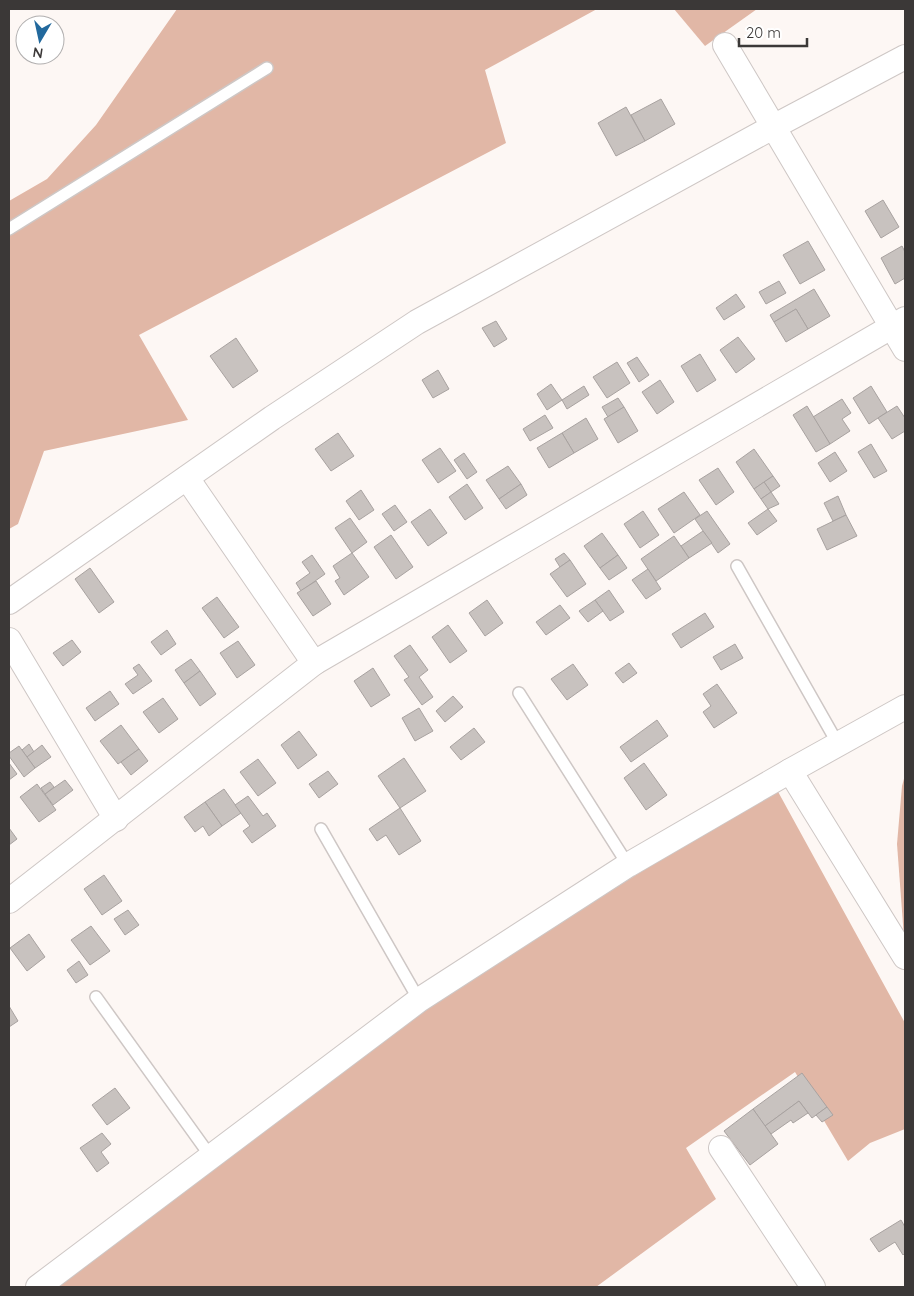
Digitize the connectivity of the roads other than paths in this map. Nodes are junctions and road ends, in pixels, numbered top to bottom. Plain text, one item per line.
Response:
1 (725, 45) dead end
2 (905, 57) edge
3 (266, 68) dead end
4 (773, 127) junction
5 (9, 229) edge
6 (899, 323) edge
7 (905, 349) edge
8 (187, 478) junction
9 (737, 566) dead end
10 (9, 602) edge
11 (9, 640) edge
12 (314, 664) junction
13 (519, 693) dead end
14 (905, 707) edge
15 (838, 744) junction
16 (790, 771) junction
17 (116, 819) junction
18 (321, 829) dead end
19 (628, 864) junction
20 (9, 901) edge
21 (905, 957) edge
22 (96, 997) dead end
23 (419, 1000) junction
24 (721, 1148) dead end
25 (211, 1157) junction
26 (38, 1287) edge
27 (813, 1287) edge

1 - 4 street
2 - 4 street
3 - 5 lane
4 - 6 street
4 - 8 street
6 - 7 street
6 - 12 street
8 - 10 street
8 - 12 street
9 - 15 lane
11 - 17 street
12 - 17 street
13 - 19 lane
14 - 15 street
15 - 16 street
16 - 19 street
16 - 21 street
17 - 20 street
18 - 23 lane
19 - 23 street
22 - 25 lane
23 - 25 street
24 - 27 street
25 - 26 street

